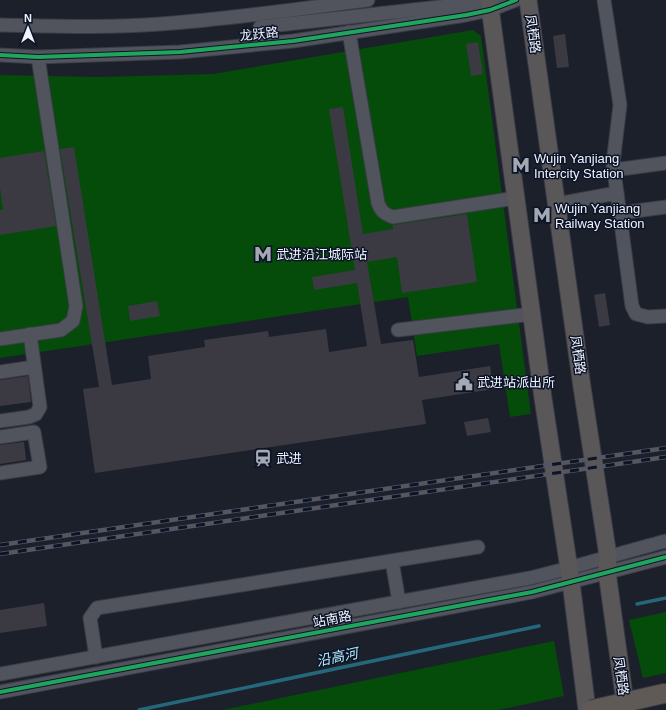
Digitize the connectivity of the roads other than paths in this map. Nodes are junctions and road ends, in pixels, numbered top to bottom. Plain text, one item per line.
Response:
1 (368, 0) edge
2 (516, 0) edge
3 (528, 0) edge
4 (604, 0) edge
5 (492, 3) edge
6 (0, 26) edge
7 (260, 27) dead end
8 (349, 32) junction
9 (0, 55) edge
10 (38, 57) junction
11 (666, 163) edge
12 (614, 170) junction
13 (617, 193) junction
14 (516, 198) junction
15 (557, 204) junction
16 (666, 207) edge
17 (620, 213) junction
18 (532, 314) junction
19 (666, 316) edge
20 (398, 330) dead end
21 (30, 334) junction
22 (0, 339) edge
23 (34, 368) junction
24 (0, 372) edge
25 (0, 421) edge
26 (0, 437) edge
27 (0, 473) edge
28 (666, 541) edge
29 (478, 547) dead end
30 (666, 557) edge
31 (392, 561) junction
32 (607, 564) junction
33 (570, 576) junction
34 (399, 602) junction
35 (96, 657) junction
36 (0, 674) edge
37 (0, 692) edge
38 (666, 693) edge
39 (588, 710) edge
40 (591, 710) edge
41 (626, 710) edge

1 - 6 street, 龙跃路
2 - 5 street, 龙跃路
3 - 15 main road, 凤栖路
4 - 12 street
5 - 7 street
5 - 8 street, 龙跃路
5 - 14 main road
8 - 10 street, 龙跃路
8 - 14 street
9 - 10 street, 龙跃路
10 - 21 street
11 - 12 street
12 - 13 street
13 - 15 street
13 - 17 street
14 - 18 main road
15 - 32 main road, 凤栖路
16 - 17 street
17 - 19 street
18 - 20 street
18 - 33 main road
21 - 22 street
21 - 23 street
23 - 24 street
23 - 25 street
26 - 27 street
28 - 32 street, 站南路
29 - 31 street
30 - 32 street, 站南路
31 - 34 street
31 - 35 street
32 - 33 street, 站南路
32 - 41 main road, 凤栖路
33 - 34 street, 站南路
33 - 37 street, 站南路
33 - 39 main road
34 - 35 street, 站南路
35 - 36 street, 站南路
38 - 40 highway, bridge

